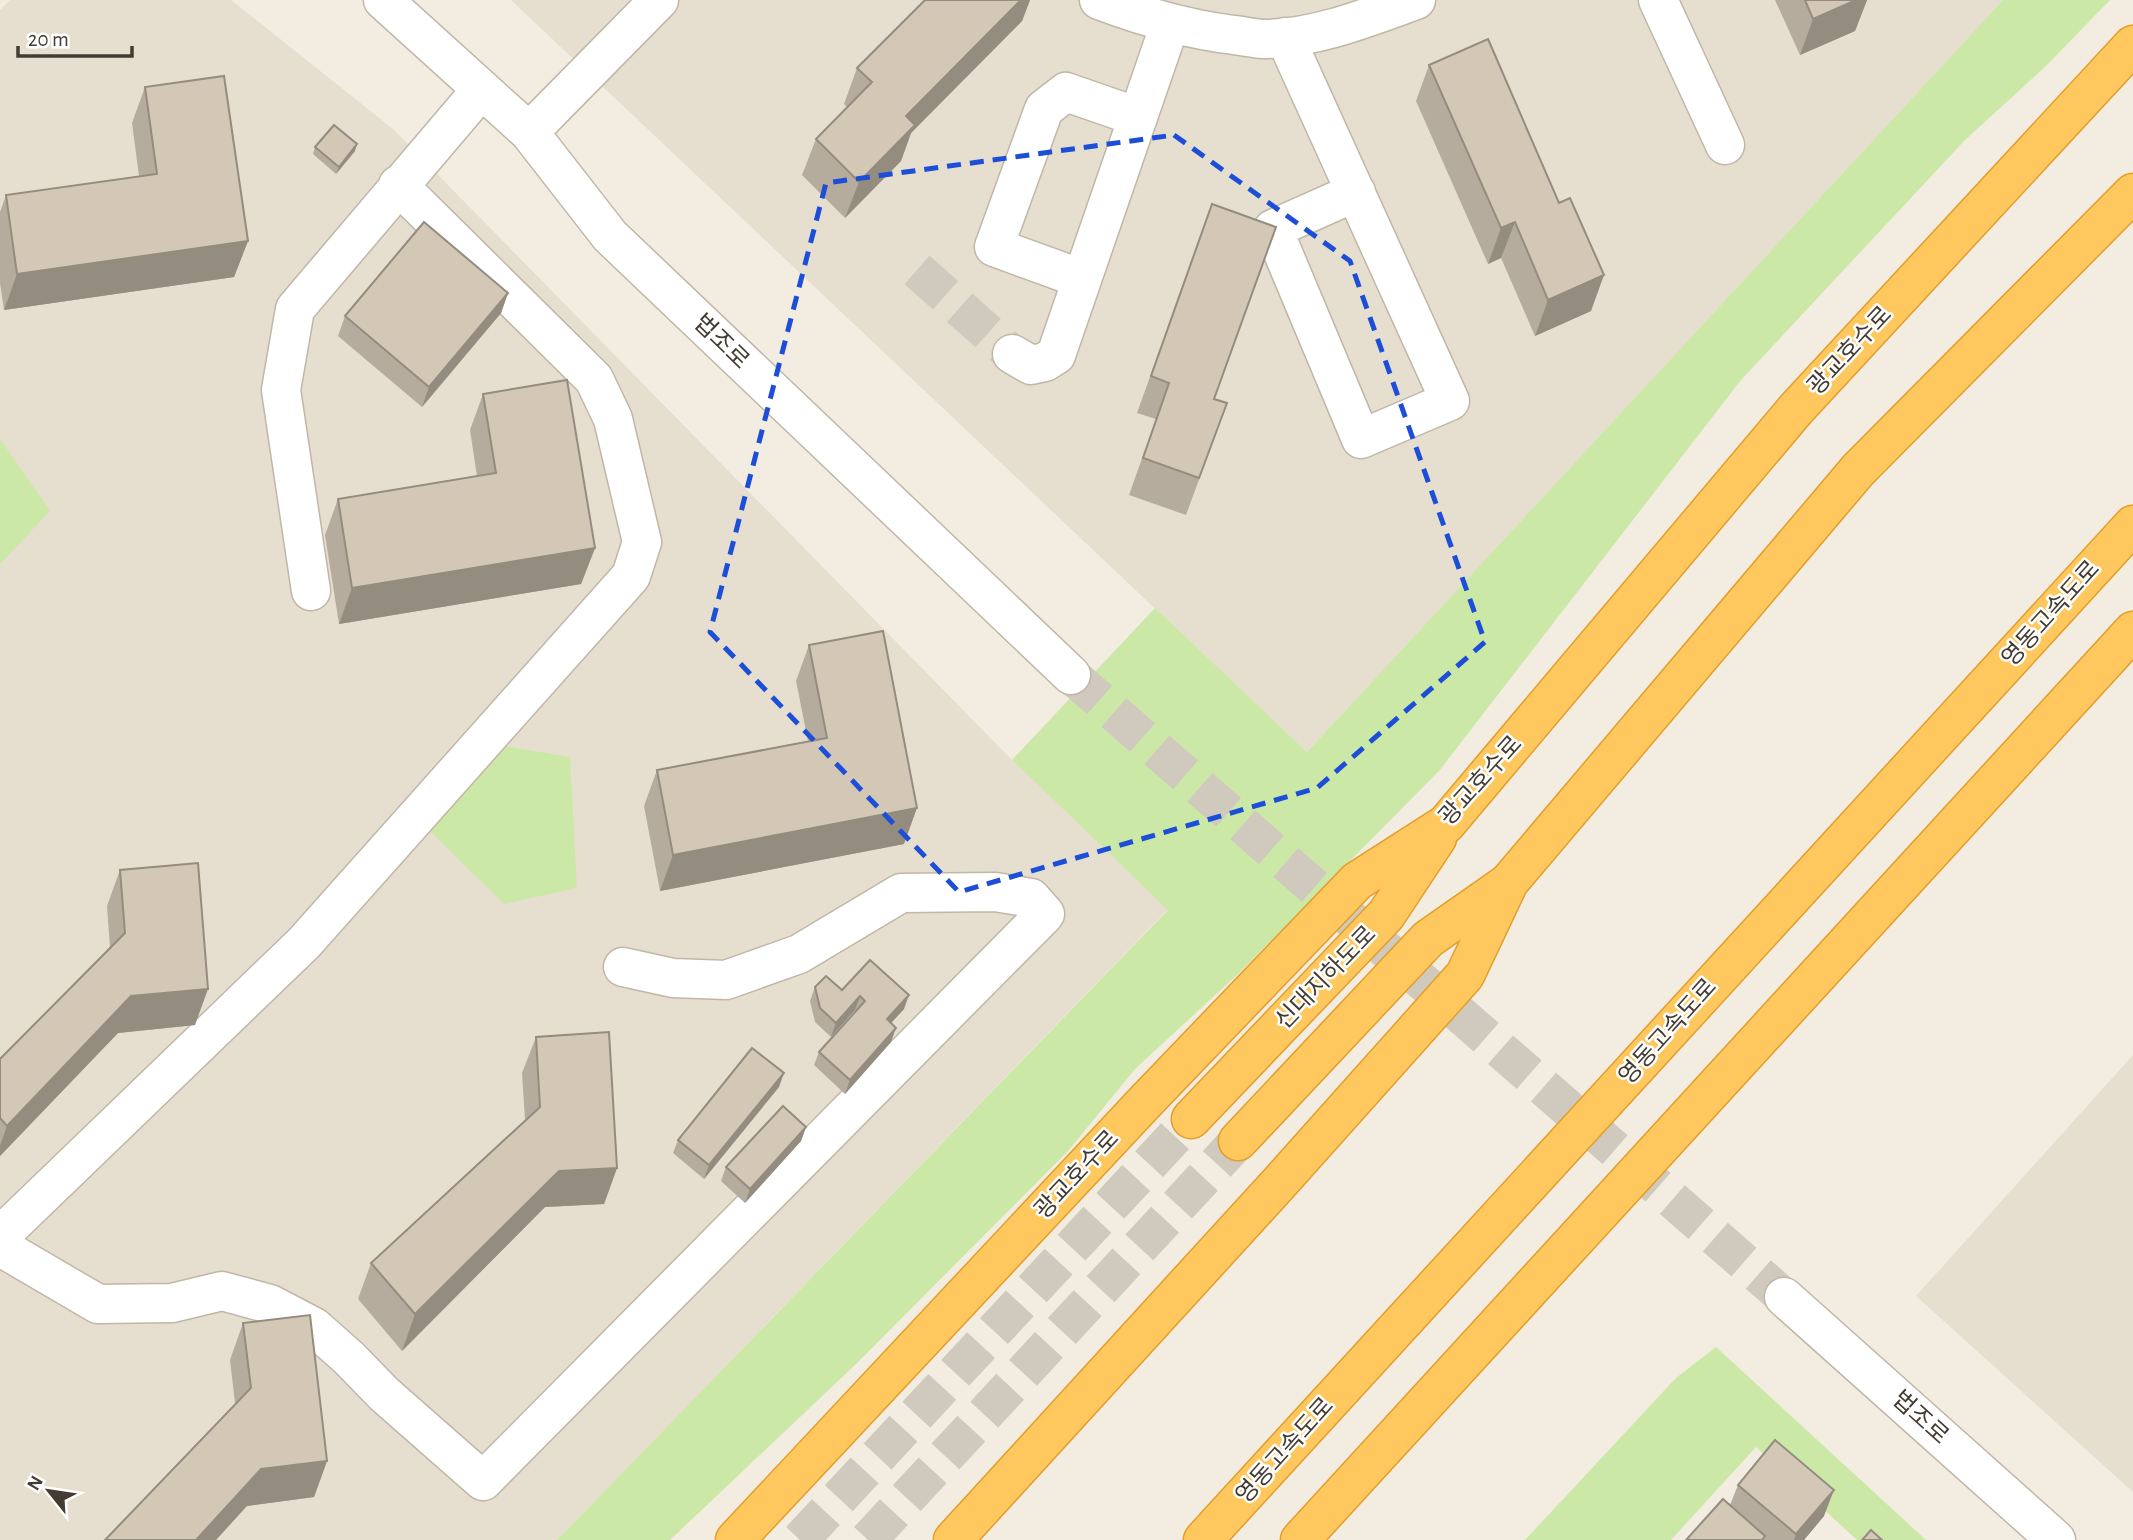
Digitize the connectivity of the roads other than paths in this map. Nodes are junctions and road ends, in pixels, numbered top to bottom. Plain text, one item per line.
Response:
1 (383, 0) edge
2 (659, 0) edge
3 (1099, 0) edge
4 (1416, 0) edge
5 (1658, 0) edge
6 (1170, 24) junction
7 (1285, 37) junction
8 (2133, 45) edge
9 (481, 90) junction
10 (1138, 117) junction
11 (529, 132) junction
12 (1725, 145) dead end
13 (398, 185) junction
14 (1356, 192) junction
15 (2133, 193) edge
16 (1082, 279) junction
17 (1012, 354) tunnel mouth
18 (2133, 525) edge
19 (311, 591) dead end
20 (2133, 631) edge
21 (1071, 675) tunnel mouth
22 (1446, 824) junction
23 (1510, 882) junction
24 (623, 967) dead end
25 (1191, 1119) tunnel mouth
26 (1238, 1141) tunnel mouth
27 (0, 1236) edge
28 (0, 1244) edge
29 (1784, 1297) tunnel mouth
30 (735, 1540) edge
31 (953, 1540) edge
32 (1203, 1540) edge
33 (1300, 1540) edge
34 (2056, 1540) edge

1 - 9 street, 법조로
2 - 11 street
3 - 6 street
4 - 7 street
5 - 12 street
6 - 7 street
6 - 10 street
7 - 14 street
8 - 22 highway, 광교호수로
9 - 11 street, 법조로
9 - 13 street
10 - 16 street
10 - 16 street
11 - 21 street, 법조로
13 - 19 street
13 - 27 street
14 - 14 street
15 - 23 highway
16 - 17 street
18 - 32 highway, 영동고속도로
20 - 33 highway
22 - 25 highway, 신대지하도로
22 - 30 highway, 광교호수로
23 - 26 highway, 신대지하도로
23 - 31 highway
24 - 28 street
29 - 34 street, 법조로

